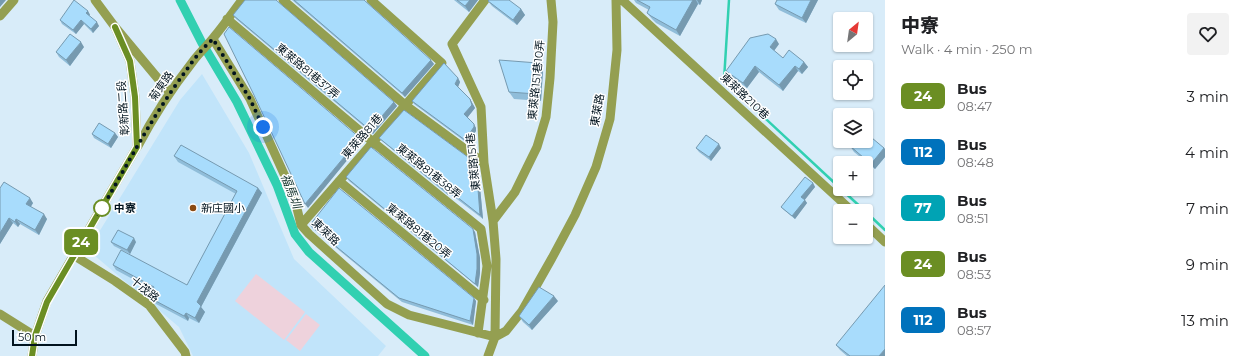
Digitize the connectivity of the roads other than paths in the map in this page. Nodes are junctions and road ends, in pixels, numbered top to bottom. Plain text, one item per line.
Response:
1 (14, 0) edge
2 (95, 0) edge
3 (242, 0) edge
4 (283, 0) edge
5 (371, 0) edge
6 (485, 0) edge
7 (551, 0) edge
8 (616, 0) edge
9 (622, 0) edge
10 (0, 16) edge
11 (227, 19) junction
12 (115, 27) junction
13 (210, 41) junction
14 (170, 93) junction
15 (405, 105) junction
16 (373, 142) junction
17 (137, 147) junction
18 (484, 163) junction
19 (339, 181) junction
20 (844, 204) edge
21 (493, 221) junction
22 (301, 225) junction
23 (873, 231) edge
24 (885, 242) edge
25 (73, 255) junction
26 (484, 300) junction
27 (0, 314) edge
28 (478, 333) junction
29 (35, 336) junction
30 (495, 337) junction
31 (32, 356) edge
32 (186, 356) edge
33 (488, 356) edge

1 - 10 street
2 - 12 street
3 - 11 street
4 - 15 street
5 - 15 street, 東萊路81巷
6 - 18 street, 東萊路151巷
7 - 21 street, 東萊路151巷10弄
8 - 30 street, 東萊路
9 - 20 street, 東萊路210巷
11 - 13 street
11 - 16 street, 東萊路81巷37弄
12 - 14 street
12 - 17 street, 彰新路二段
13 - 14 street, 菊東路
13 - 22 street, 東萊路
14 - 17 street, 菊東路
15 - 16 street, 東萊路81巷
15 - 18 street
16 - 19 street, 東萊路81巷
16 - 26 street, 東萊路81巷38弄
17 - 25 street, 彰新路二段
18 - 21 street, 東萊路151巷
19 - 22 street, 東萊路81巷
19 - 26 street, 東萊路81巷20弄
21 - 30 street, 東萊路151巷
22 - 28 street, 東萊路
23 - 24 street
25 - 29 street, 彰新路二段
25 - 32 street, 十茂路
26 - 28 street, 東萊路81巷38弄
27 - 29 street
28 - 30 street, 東萊路
29 - 31 street, 彰新路二段
30 - 33 street

